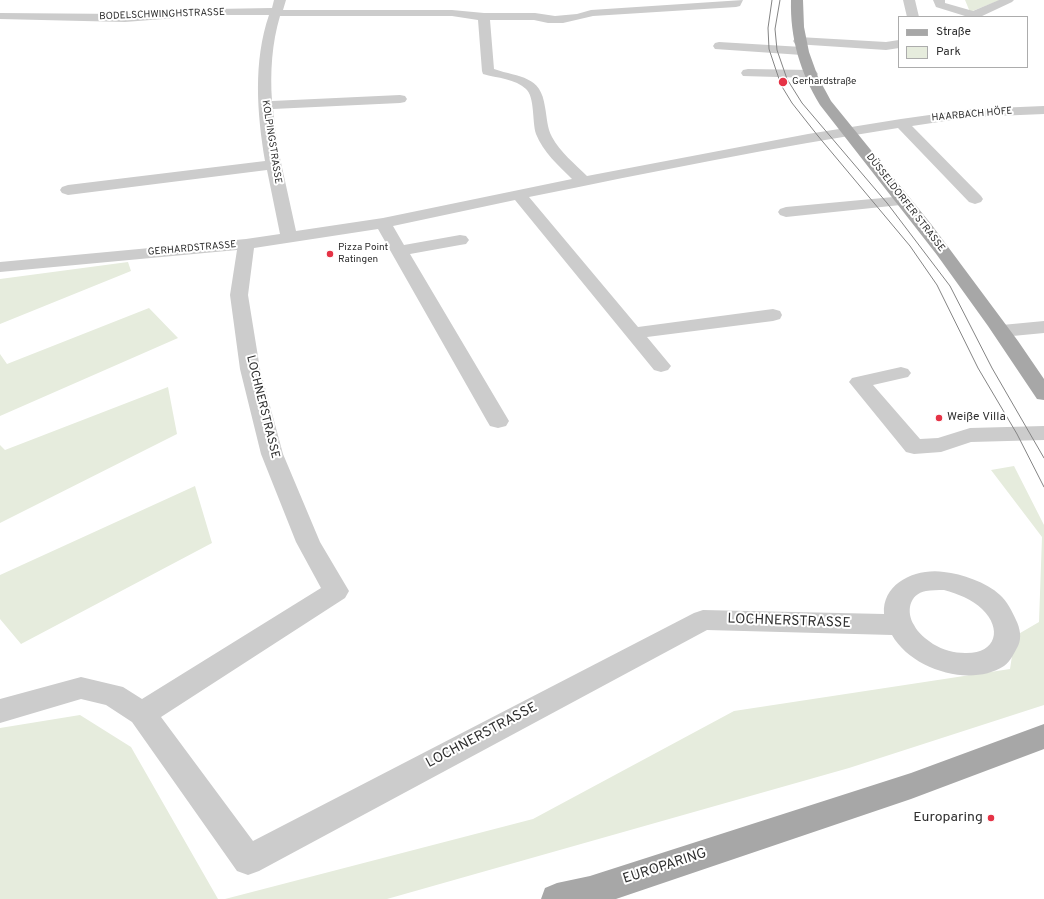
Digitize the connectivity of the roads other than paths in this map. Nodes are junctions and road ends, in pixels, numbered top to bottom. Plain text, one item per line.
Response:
1 (737, 0) edge
2 (797, 0) edge
3 (909, 0) edge
4 (939, 0) edge
5 (1008, 0) edge
6 (447, 2) dead end
7 (277, 8) edge
8 (443, 13) junction
9 (0, 16) edge
10 (912, 16) edge
11 (972, 16) edge
12 (485, 22) junction
13 (898, 44) edge
14 (719, 46) dead end
15 (800, 46) junction
16 (748, 73) dead end
17 (811, 74) junction
18 (400, 99) dead end
19 (265, 105) junction
20 (1044, 110) edge
21 (901, 123) junction
22 (849, 132) junction
23 (273, 165) junction
24 (583, 181) junction
25 (68, 190) dead end
26 (519, 195) junction
27 (975, 199) dead end
28 (904, 201) junction
29 (786, 212) dead end
30 (383, 223) junction
31 (289, 237) junction
32 (460, 240) dead end
33 (246, 244) junction
34 (399, 251) junction
35 (0, 267) edge
36 (773, 315) dead end
37 (1044, 327) edge
38 (1002, 331) junction
39 (633, 332) junction
40 (661, 366) dead end
41 (901, 373) dead end
42 (1044, 394) edge
43 (498, 421) dead end
44 (1044, 433) edge
45 (898, 625) dead end
46 (0, 711) edge
47 (142, 714) junction
48 (1044, 736) edge
49 (557, 899) edge

1 - 12 street, BODELSCHWINGHSTRASSE
2 - 15 main road, DÜSSELDORFER STRASSE
3 - 10 street
4 - 11 street
5 - 11 street
6 - 8 street
7 - 8 street, BODELSCHWINGHSTRASSE
7 - 9 street, BODELSCHWINGHSTRASSE
7 - 19 street, KOLPINGSTRASSE
8 - 12 street, BODELSCHWINGHSTRASSE
12 - 24 street
13 - 15 street
14 - 15 street
15 - 17 main road, DÜSSELDORFER STRASSE
16 - 17 street
17 - 22 main road, DÜSSELDORFER STRASSE
18 - 19 street
19 - 23 street, KOLPINGSTRASSE
20 - 21 street, HAARBACH HÖFE
21 - 22 street, HAARBACH HÖFE
21 - 27 street
22 - 24 street, GERHARDSTRASSE
22 - 28 main road, DÜSSELDORFER STRASSE
23 - 25 street
23 - 31 street, KOLPINGSTRASSE
24 - 26 street, GERHARDSTRASSE
26 - 30 street, GERHARDSTRASSE
26 - 39 street
28 - 29 street
28 - 38 main road, DÜSSELDORFER STRASSE
30 - 31 street, GERHARDSTRASSE
30 - 34 street
31 - 33 street, GERHARDSTRASSE
32 - 34 street
33 - 35 street, GERHARDSTRASSE
33 - 47 street, LOCHNERSTRASSE
34 - 43 street
36 - 39 street
37 - 38 street
38 - 42 main road, DÜSSELDORFER STRASSE
39 - 40 street
41 - 44 street
45 - 47 street, LOCHNERSTRASSE
46 - 47 street, LOCHNERSTRASSE
48 - 49 main road, EUROPARING

